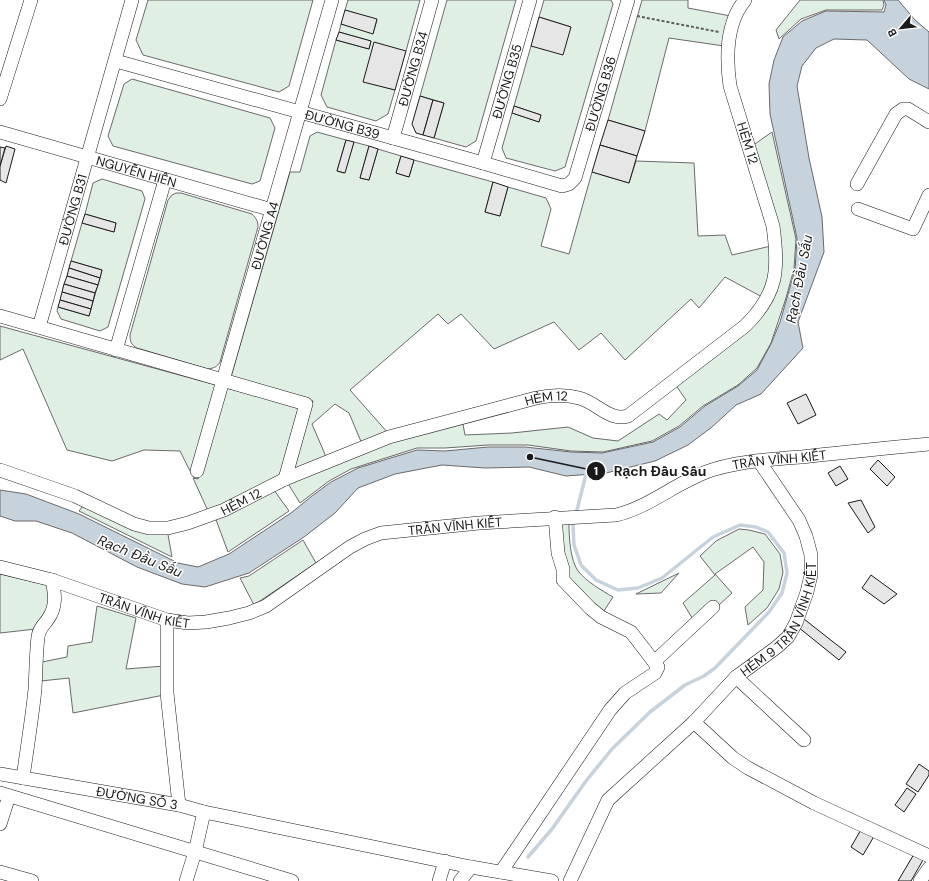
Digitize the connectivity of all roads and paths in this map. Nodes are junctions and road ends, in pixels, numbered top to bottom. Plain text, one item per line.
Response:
1 (31, 0) edge
2 (132, 0) edge
3 (332, 0) edge
4 (432, 0) edge
5 (530, 0) edge
6 (745, 0) edge
7 (626, 6) edge
8 (730, 35) junction
9 (116, 61) junction
10 (0, 99) edge
11 (300, 112) junction
12 (929, 122) edge
13 (0, 132) edge
14 (393, 138) junction
15 (88, 158) junction
16 (483, 163) junction
17 (165, 180) junction
18 (569, 184) joint
19 (856, 184) dead end
20 (929, 194) edge
21 (858, 209) dead end
22 (272, 210) junction
23 (0, 316) edge
24 (40, 328) junction
25 (116, 350) junction
26 (223, 380) junction
27 (929, 444) edge
28 (759, 461) junction
29 (0, 470) edge
30 (197, 471) dead end
31 (285, 480) junction
32 (560, 517) junction
33 (0, 567) edge
34 (52, 580) junction
35 (713, 607) dead end
36 (167, 620) junction
37 (654, 662) junction
38 (736, 677) junction
39 (694, 722) junction
40 (804, 740) dead end
41 (0, 774) edge
42 (23, 778) junction
43 (4, 794) edge
44 (179, 805) junction
45 (204, 812) junction
46 (0, 824) edge
47 (195, 852) junction
48 (929, 856) edge
49 (445, 861) junction
50 (471, 867) junction
51 (929, 868) edge
52 (0, 872) edge
53 (492, 874) edge
54 (524, 878) edge
55 (32, 881) edge
56 (186, 881) edge
57 (292, 881) edge
58 (439, 881) edge
59 (460, 881) edge
60 (552, 881) edge
61 (570, 881) edge
62 (920, 881) edge

1 - 10 street
2 - 9 street, ĐƯỜNG B31
3 - 11 street, ĐƯỜNG A4
4 - 14 street, ĐƯỜNG B34
5 - 16 street, ĐƯỜNG B35
6 - 8 street, HẺM 12
7 - 8 path
7 - 18 street, ĐƯỜNG B36
8 - 31 street, HẺM 12
9 - 11 street, ĐƯỜNG B39
9 - 15 street, ĐƯỜNG B31
11 - 14 street, ĐƯỜNG B39
11 - 22 street, ĐƯỜNG A4
12 - 19 street
13 - 15 street, NGUYỄN HIỀN
14 - 16 street, ĐƯỜNG B39
15 - 17 street, NGUYỄN HIỀN
15 - 24 street, ĐƯỜNG B31
16 - 18 street, ĐƯỜNG B39
17 - 22 street, NGUYỄN HIỀN
17 - 25 street
20 - 21 street
22 - 26 street, ĐƯỜNG A4
23 - 24 street
24 - 25 street
25 - 26 street
26 - 30 street, ĐƯỜNG A4
26 - 31 street
27 - 28 street, TRẦN VĨNH KIẾT
28 - 32 street, TRẦN VĨNH KIẾT
28 - 38 street, HẺM 9 TRẦN VĨNH KIẾT
29 - 31 street, HẺM 12
32 - 36 street, TRẦN VĨNH KIẾT
32 - 37 street
33 - 34 street, TRẦN VĨNH KIẾT
34 - 36 street, TRẦN VĨNH KIẾT
34 - 42 street
35 - 37 street
36 - 44 street
37 - 53 street
38 - 39 street, HẺM 9 TRẦN VĨNH KIẾT
38 - 40 street
39 - 48 street
39 - 61 street, HẺM 9 TRẦN VĨNH KIẾT
41 - 42 street, ĐƯỜNG SỐ 3
42 - 44 street, ĐƯỜNG SỐ 3
43 - 46 street
43 - 47 street
44 - 45 street, ĐƯỜNG SỐ 3
45 - 47 street
45 - 49 street, ĐƯỜNG SỐ 3
47 - 56 street
47 - 57 street
49 - 50 street, ĐƯỜNG SỐ 3
49 - 58 street
50 - 53 street, ĐƯỜNG SỐ 3
50 - 59 street
51 - 62 street
52 - 55 street
53 - 54 street, ĐƯỜNG SỐ 3
54 - 60 street, ĐƯỜNG SỐ 3

